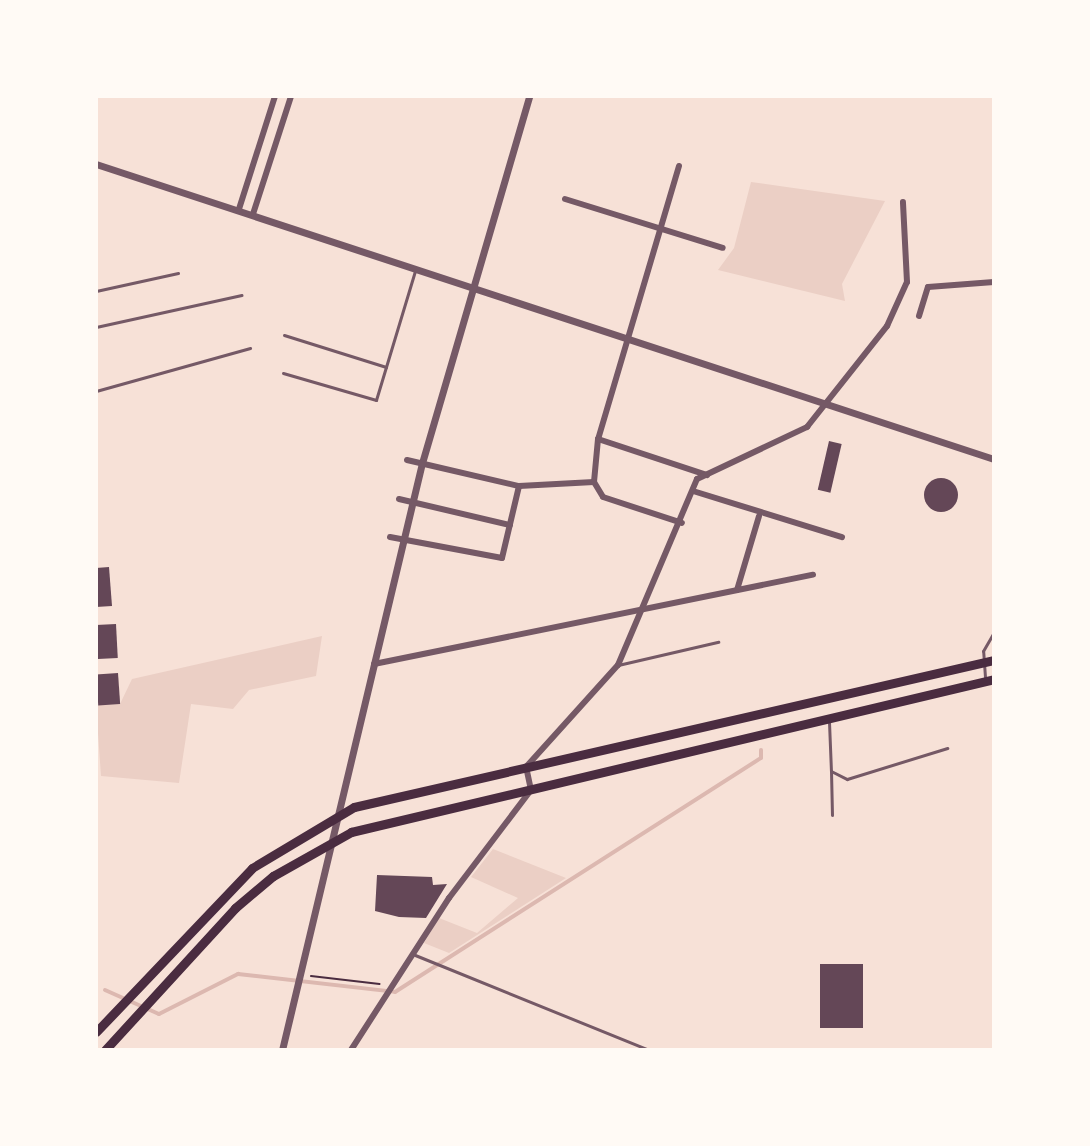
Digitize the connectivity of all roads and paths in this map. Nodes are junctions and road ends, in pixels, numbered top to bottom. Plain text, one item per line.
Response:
1 (275, 96) edge
2 (291, 96) edge
3 (529, 96) edge
4 (96, 164) edge
5 (679, 166) dead end
6 (565, 199) dead end
7 (903, 202) dead end
8 (239, 209) junction
9 (253, 214) junction
10 (661, 230) junction
11 (723, 248) dead end
12 (416, 268) junction
13 (178, 273) dead end
14 (994, 282) edge
15 (469, 285) junction
16 (96, 291) edge
17 (242, 295) dead end
18 (919, 316) dead end
19 (96, 327) edge
20 (284, 335) dead end
21 (628, 338) junction
22 (250, 348) dead end
23 (386, 367) junction
24 (283, 373) dead end
25 (96, 391) edge
26 (829, 404) junction
27 (598, 439) junction
28 (994, 459) edge
29 (407, 460) dead end
30 (422, 463) junction
31 (707, 475) junction
32 (594, 482) junction
33 (519, 486) junction
34 (693, 491) junction
35 (399, 499) dead end
36 (412, 500) junction
37 (759, 516) junction
38 (682, 523) junction
39 (510, 525) junction
40 (390, 537) dead end
41 (842, 537) dead end
42 (403, 538) junction
43 (813, 575) dead end
44 (737, 590) junction
45 (645, 608) junction
46 (994, 632) edge
47 (718, 642) dead end
48 (989, 661) edge
49 (374, 664) junction
50 (618, 665) junction
51 (989, 680) edge
52 (829, 718) junction
53 (947, 748) dead end
54 (526, 767) junction
55 (831, 771) junction
56 (531, 790) junction
57 (340, 815) junction
58 (832, 815) dead end
59 (333, 841) junction
60 (412, 954) junction
61 (302, 975) junction
62 (389, 985) junction
63 (96, 1032) edge
64 (105, 1050) edge
65 (282, 1050) edge
66 (351, 1050) edge
67 (649, 1050) edge

1 - 8 street
2 - 9 street
3 - 15 street
4 - 8 street
5 - 10 street
6 - 10 street
7 - 26 street
8 - 9 street
9 - 12 street
10 - 11 street
10 - 21 street
12 - 15 street
12 - 23 lane
13 - 16 lane
14 - 18 street
15 - 21 street
15 - 30 street
17 - 19 lane
20 - 23 lane
21 - 26 street
21 - 27 street
22 - 25 lane
23 - 24 lane
26 - 28 street
26 - 31 street
27 - 31 street
27 - 32 street
29 - 30 street
30 - 33 street
30 - 36 street
31 - 34 street
32 - 33 street
32 - 38 street
33 - 39 street
34 - 37 street
34 - 38 street
35 - 36 street
36 - 39 street
36 - 42 street
37 - 41 street
37 - 44 street
38 - 45 street
39 - 42 street
40 - 42 street
42 - 49 street
43 - 44 street
44 - 45 street
45 - 49 street
45 - 50 street
46 - 48 lane
47 - 50 lane
48 - 51 lane
48 - 54 main road
49 - 57 street
50 - 54 street
51 - 52 main road
52 - 55 lane
52 - 56 main road
53 - 55 lane
54 - 56 street
54 - 57 main road
55 - 58 lane
56 - 59 main road
56 - 60 street
57 - 59 street
57 - 63 main road
59 - 61 street
59 - 64 main road
60 - 62 street
60 - 67 lane
61 - 62 path
61 - 65 street
62 - 66 street

